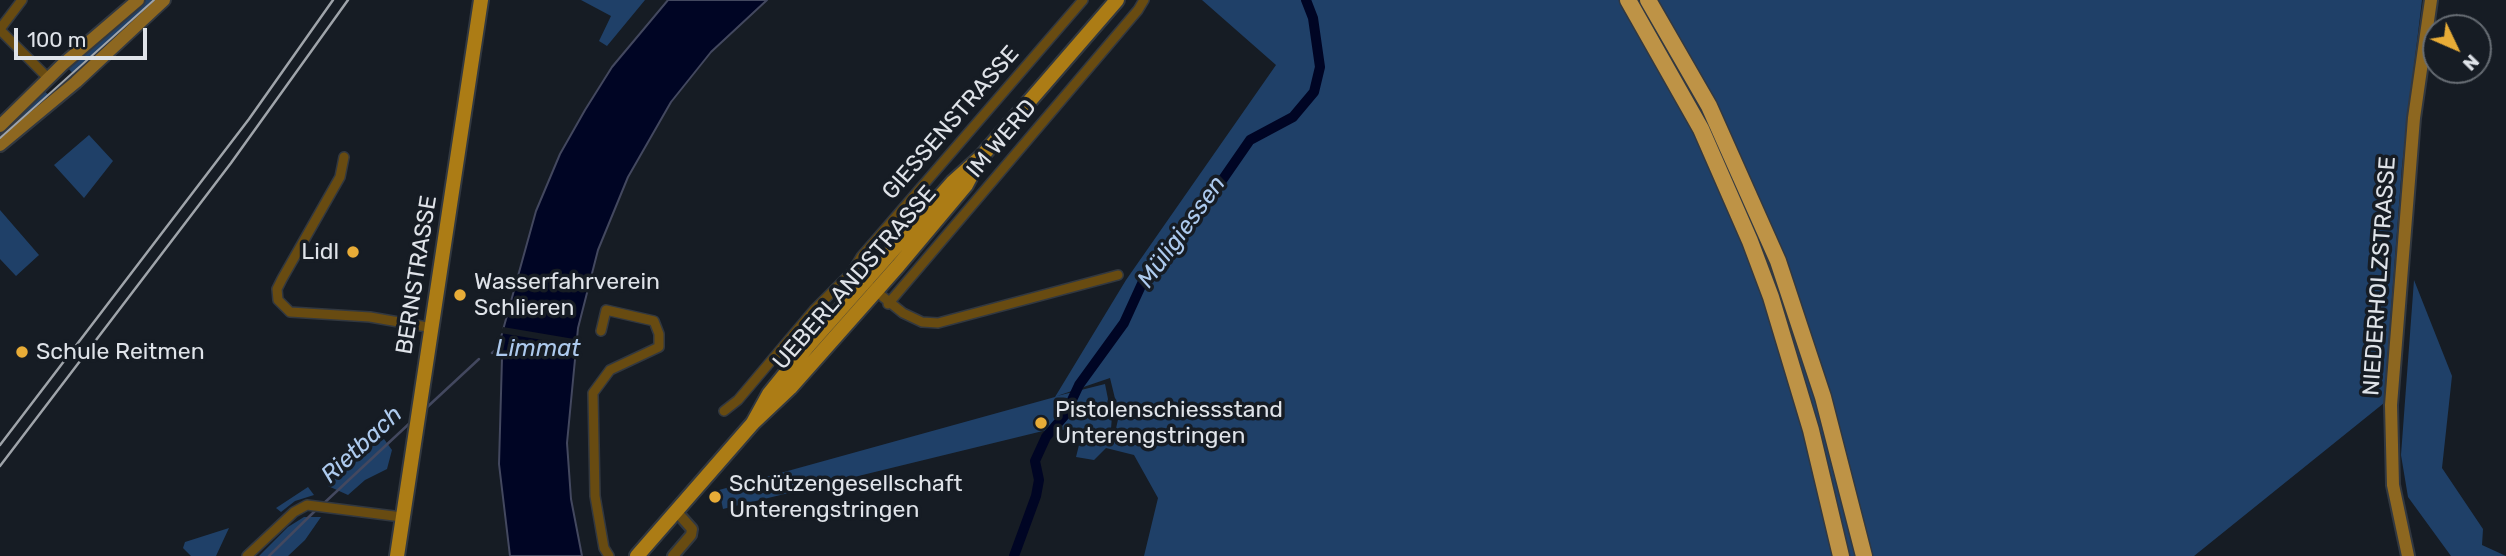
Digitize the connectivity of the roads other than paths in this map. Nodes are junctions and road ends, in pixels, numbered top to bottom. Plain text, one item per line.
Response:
1 (22, 0) edge
2 (138, 0) edge
3 (164, 0) edge
4 (481, 0) edge
5 (1083, 0) edge
6 (1117, 0) edge
7 (1144, 0) edge
8 (1628, 0) edge
9 (1647, 0) edge
10 (2431, 0) edge
11 (0, 29) edge
12 (48, 78) junction
13 (61, 93) junction
14 (0, 126) edge
15 (0, 145) edge
16 (344, 157) dead end
17 (852, 272) junction
18 (1118, 275) dead end
19 (869, 288) junction
20 (1772, 297) junction
21 (888, 304) junction
22 (433, 328) junction
23 (601, 331) dead end
24 (724, 411) dead end
25 (676, 511) junction
26 (402, 517) junction
27 (247, 556) edge
28 (397, 556) edge
29 (609, 556) edge
30 (637, 556) edge
31 (673, 556) edge
32 (1841, 556) edge
33 (1848, 556) edge
34 (1864, 556) edge
35 (2407, 556) edge

1 - 11 street
2 - 12 main road
3 - 13 main road
4 - 22 main road, BERNSTRASSE
5 - 17 street, GIESSENSTRASSE
6 - 19 main road, UEBERLANDSTRASSE
7 - 21 street, IM WERD
8 - 20 highway
9 - 34 highway
10 - 35 main road, NIEDERHOLZSTRASSE
11 - 12 street
12 - 13 main road
12 - 14 main road
13 - 15 main road
16 - 22 street
17 - 19 street
17 - 24 street, GIESSENSTRASSE
18 - 21 street
19 - 21 street
19 - 25 main road, UEBERLANDSTRASSE
20 - 32 highway
20 - 33 highway
22 - 26 main road, BERNSTRASSE
23 - 29 street
25 - 30 main road, UEBERLANDSTRASSE
25 - 31 street
26 - 27 street
26 - 28 main road, BERNSTRASSE

